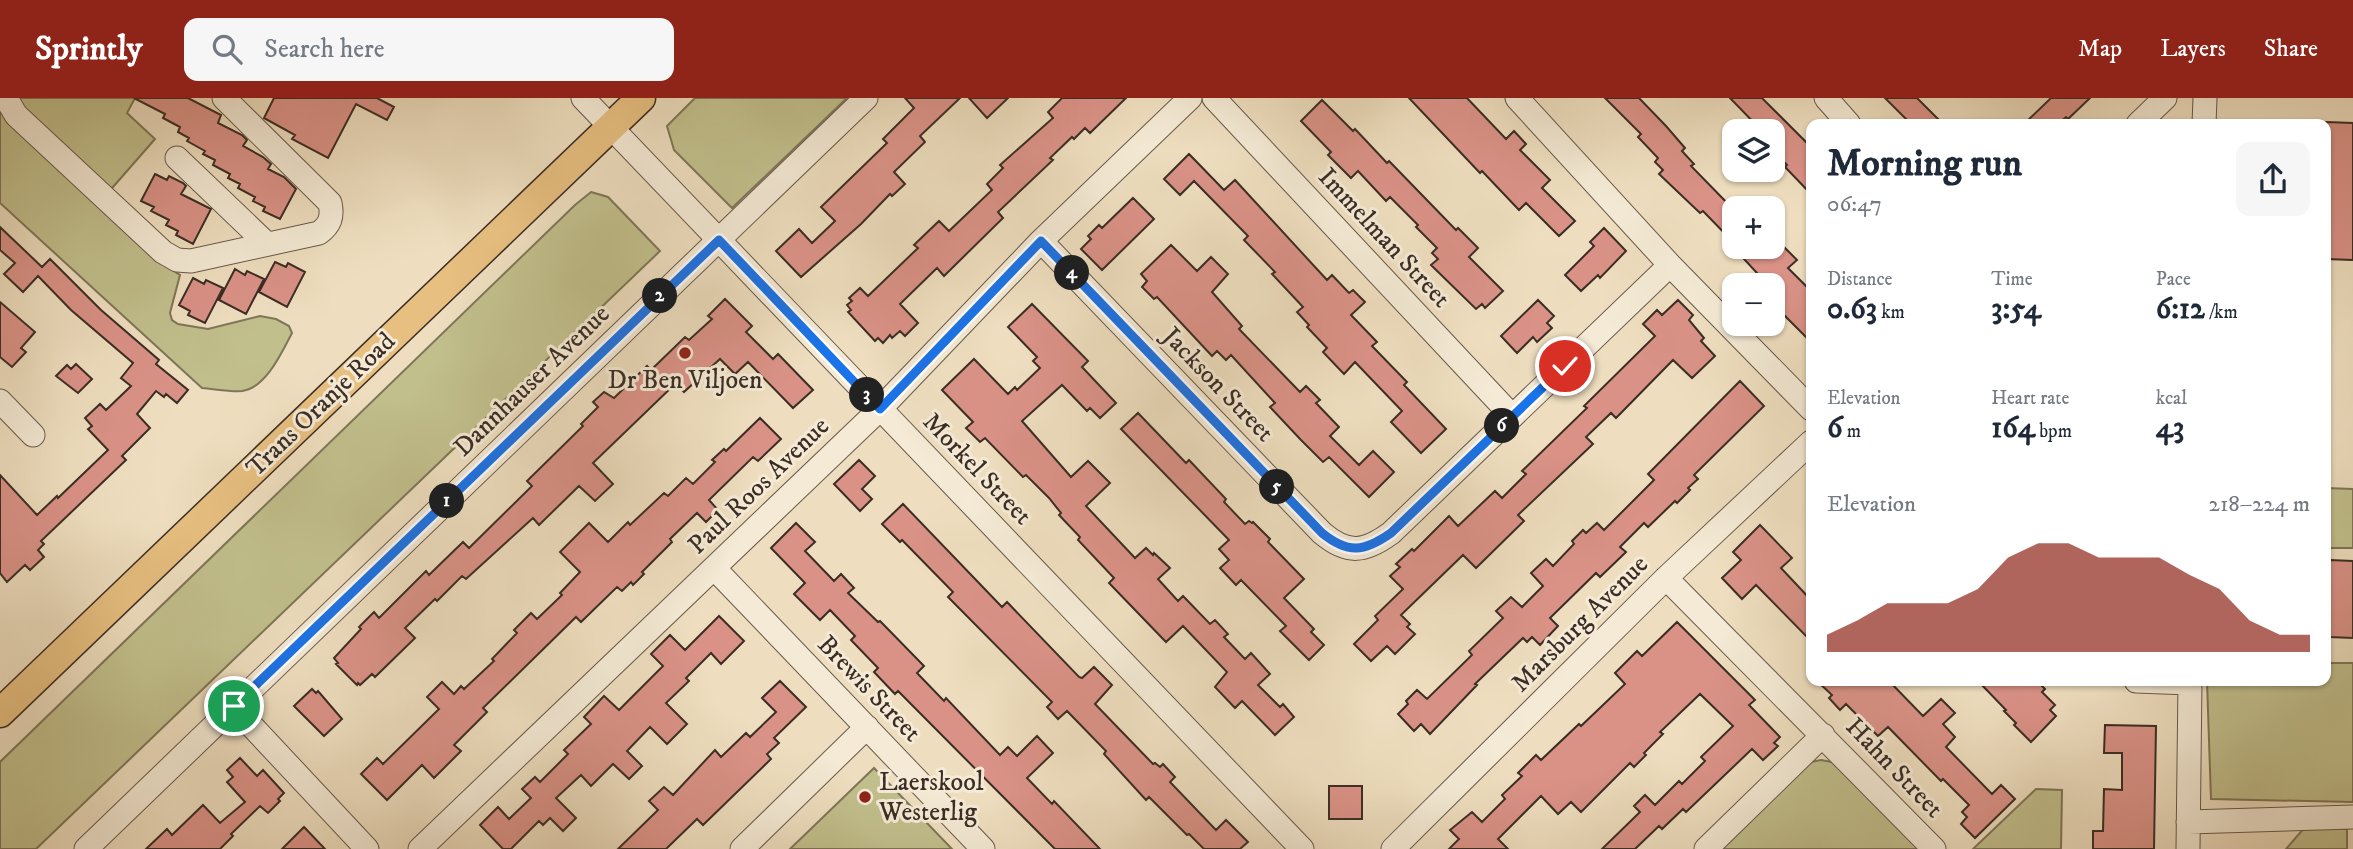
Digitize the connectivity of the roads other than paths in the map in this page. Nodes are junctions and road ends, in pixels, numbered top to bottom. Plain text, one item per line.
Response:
1 (6, 98) edge
2 (224, 98) edge
3 (583, 98) edge
4 (641, 98) edge
5 (866, 98) edge
6 (1190, 98) edge
7 (1214, 98) edge
8 (1517, 98) edge
9 (2165, 98) edge
10 (2205, 98) edge
11 (2143, 119) edge
12 (2204, 119) edge
13 (611, 127) junction
14 (177, 158) dead end
15 (719, 240) junction
16 (1041, 241) junction
17 (267, 244) junction
18 (1670, 265) junction
19 (0, 401) edge
20 (1806, 404) edge
21 (880, 409) junction
22 (1512, 416) junction
23 (33, 435) dead end
24 (1806, 447) edge
25 (714, 568) junction
26 (1666, 578) junction
27 (2190, 686) edge
28 (234, 706) junction
29 (0, 713) edge
30 (867, 727) junction
31 (1823, 735) junction
32 (2353, 817) edge
33 (2188, 822) junction
34 (86, 849) edge
35 (367, 849) edge
36 (420, 849) edge
37 (742, 849) edge
38 (983, 849) edge
39 (1302, 849) edge
40 (1392, 849) edge
41 (1706, 849) edge
42 (1934, 849) edge
43 (2188, 849) edge

1 - 17 street
2 - 17 street
3 - 13 street, Morkel Street
4 - 13 main road, Trans Oranje Road
5 - 15 street, Dannhauser Avenue
6 - 16 street, Paul Roos Avenue
7 - 22 street, Immelman Street
8 - 18 street
9 - 11 street
10 - 12 street
13 - 15 street, Morkel Street
13 - 29 main road, Trans Oranje Road
14 - 17 street
15 - 21 street, Morkel Street
15 - 28 street, Dannhauser Avenue
16 - 21 street, Paul Roos Avenue
16 - 22 street, Jackson Street
18 - 20 street
18 - 22 street
19 - 23 street
21 - 25 street, Paul Roos Avenue
21 - 39 street, Morkel Street
24 - 26 street, Marsburg Avenue
25 - 30 street, Brewis Street
25 - 36 street, Paul Roos Avenue
26 - 31 street, Hahn Street
26 - 40 street, Marsburg Avenue
27 - 33 street
28 - 34 street, Dannhauser Avenue
28 - 35 street
30 - 37 street
30 - 38 street, Brewis Street
31 - 41 street
31 - 42 street, Hahn Street
32 - 33 street
33 - 43 street

